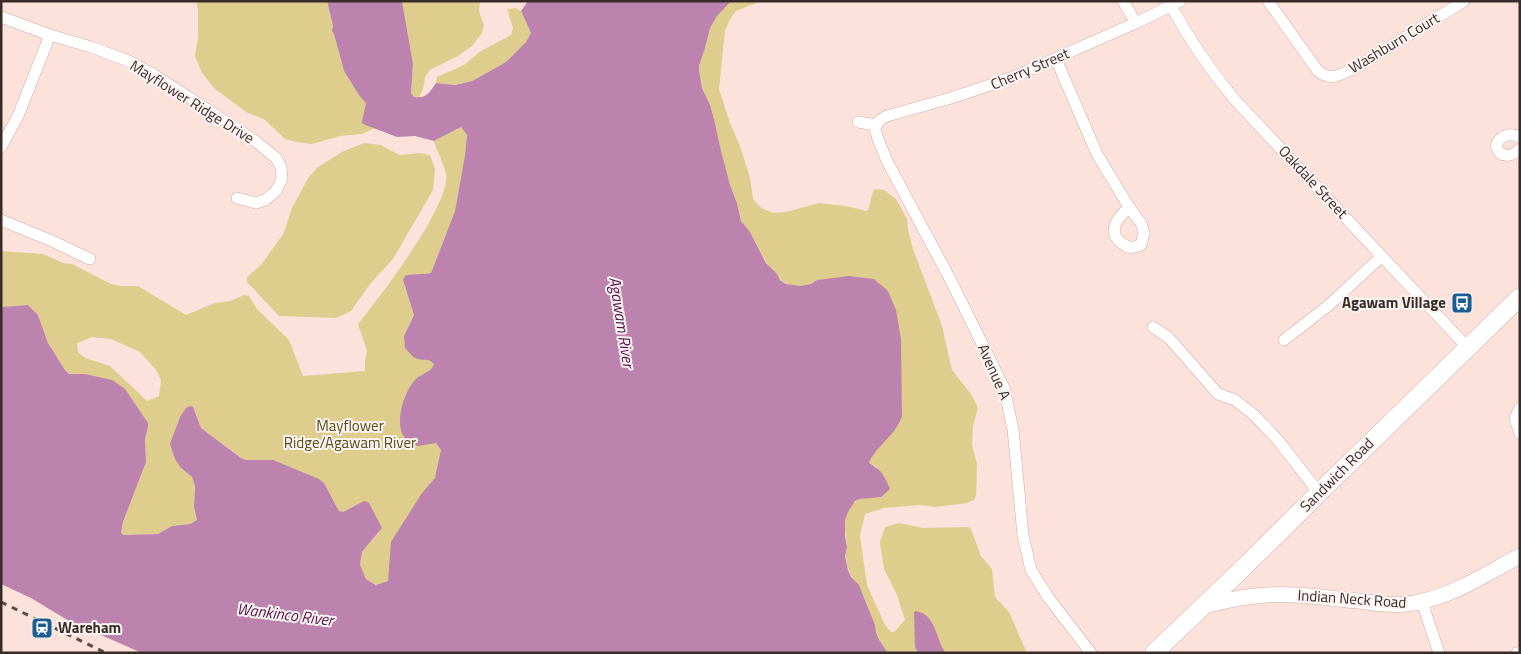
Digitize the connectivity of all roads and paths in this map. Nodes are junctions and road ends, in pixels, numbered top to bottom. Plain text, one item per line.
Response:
1 (1123, 1) edge
2 (1268, 1) edge
3 (1464, 1) edge
4 (1176, 4) edge
5 (1, 17) edge
6 (1136, 23) junction
7 (50, 35) junction
8 (1056, 58) junction
9 (858, 122) dead end
10 (876, 125) junction
11 (1520, 137) edge
12 (1, 147) edge
13 (1520, 149) edge
14 (238, 198) dead end
15 (1129, 207) dead end
16 (1, 220) edge
17 (1382, 256) junction
18 (90, 259) dead end
19 (1520, 297) edge
20 (1153, 327) dead end
21 (1284, 340) dead end
22 (1468, 348) junction
23 (1520, 408) edge
24 (1520, 434) edge
25 (1319, 493) junction
26 (1520, 556) edge
27 (1422, 602) junction
28 (1204, 606) junction
29 (1091, 653) edge
30 (1154, 653) edge
31 (1439, 653) edge

1 - 6 street
2 - 3 street, Washburn Court
4 - 6 street, Cherry Street
4 - 17 street, Oakdale Street
5 - 7 street, Mayflower Ridge Drive
6 - 8 street, Cherry Street
7 - 12 street
7 - 14 street, Mayflower Ridge Drive
8 - 10 street, Cherry Street
8 - 15 street
9 - 10 street
10 - 29 street, Avenue A
11 - 13 street
16 - 18 street
17 - 21 street
17 - 22 street, Oakdale Street
19 - 22 main road, Sandwich Road
20 - 25 street
22 - 25 main road, Sandwich Road
23 - 24 street
25 - 28 main road, Sandwich Road
26 - 27 street, Indian Neck Road
27 - 28 street, Indian Neck Road
27 - 31 street
28 - 30 main road, Sandwich Road

